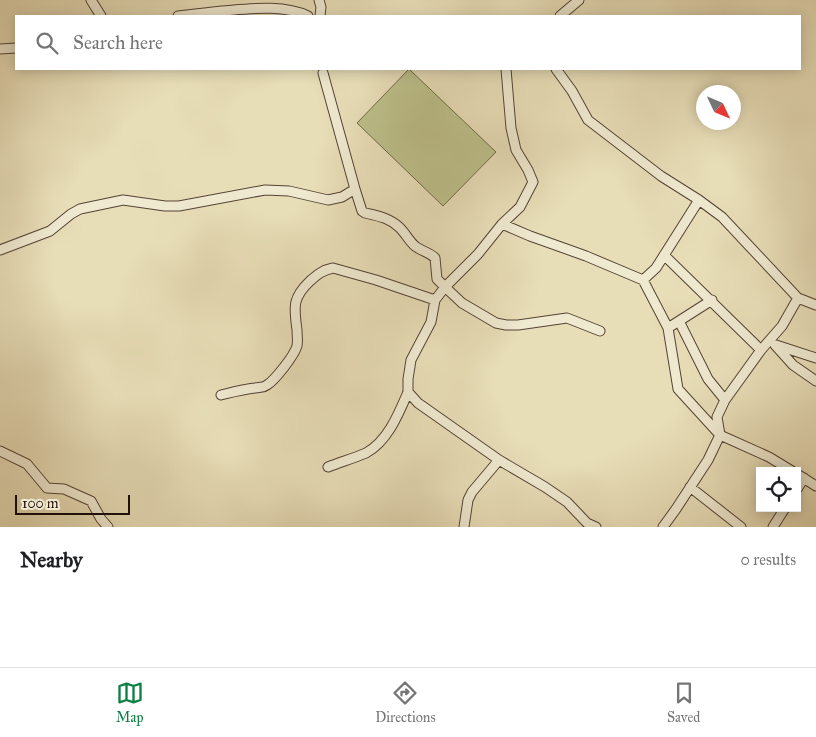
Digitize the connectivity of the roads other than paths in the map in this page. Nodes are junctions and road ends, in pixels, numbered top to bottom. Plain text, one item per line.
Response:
1 (91, 0) edge
2 (318, 0) edge
3 (579, 0) edge
4 (99, 15) edge
5 (188, 15) edge
6 (306, 15) edge
7 (320, 15) edge
8 (561, 15) edge
9 (15, 48) edge
10 (0, 49) edge
11 (506, 70) edge
12 (557, 70) edge
13 (323, 73) dead end
14 (354, 189) junction
15 (699, 200) junction
16 (502, 224) junction
17 (0, 250) edge
18 (664, 255) junction
19 (643, 280) junction
20 (445, 287) junction
21 (798, 298) junction
22 (436, 300) junction
23 (712, 300) junction
24 (816, 304) edge
25 (679, 321) junction
26 (668, 328) junction
27 (600, 331) dead end
28 (768, 346) junction
29 (816, 358) edge
30 (816, 381) edge
31 (408, 392) junction
32 (221, 395) dead end
33 (725, 400) junction
34 (720, 435) junction
35 (0, 451) edge
36 (499, 460) junction
37 (328, 467) dead end
38 (785, 467) edge
39 (801, 476) edge
40 (816, 486) edge
41 (690, 487) junction
42 (782, 512) edge
43 (108, 527) edge
44 (464, 527) edge
45 (596, 527) edge
46 (663, 527) edge
47 (741, 527) edge
48 (773, 527) edge

1 - 4 street
2 - 7 street
3 - 8 street
5 - 6 street
9 - 10 street
11 - 16 street
12 - 15 street
13 - 14 street
14 - 17 street
14 - 20 street
15 - 18 street
15 - 21 street
16 - 19 street
16 - 20 street
18 - 19 street
18 - 23 street
19 - 26 street
20 - 22 street
20 - 27 street
21 - 24 street
21 - 28 street
22 - 31 street
22 - 32 street
23 - 25 street
23 - 28 street
25 - 26 street
25 - 33 street
26 - 34 street
28 - 29 street
28 - 30 street
28 - 33 street
31 - 36 street
31 - 37 street
33 - 34 street
34 - 38 street
34 - 41 street
35 - 43 street
36 - 44 street
36 - 45 street
39 - 40 street
41 - 46 street
41 - 47 street
42 - 48 street

